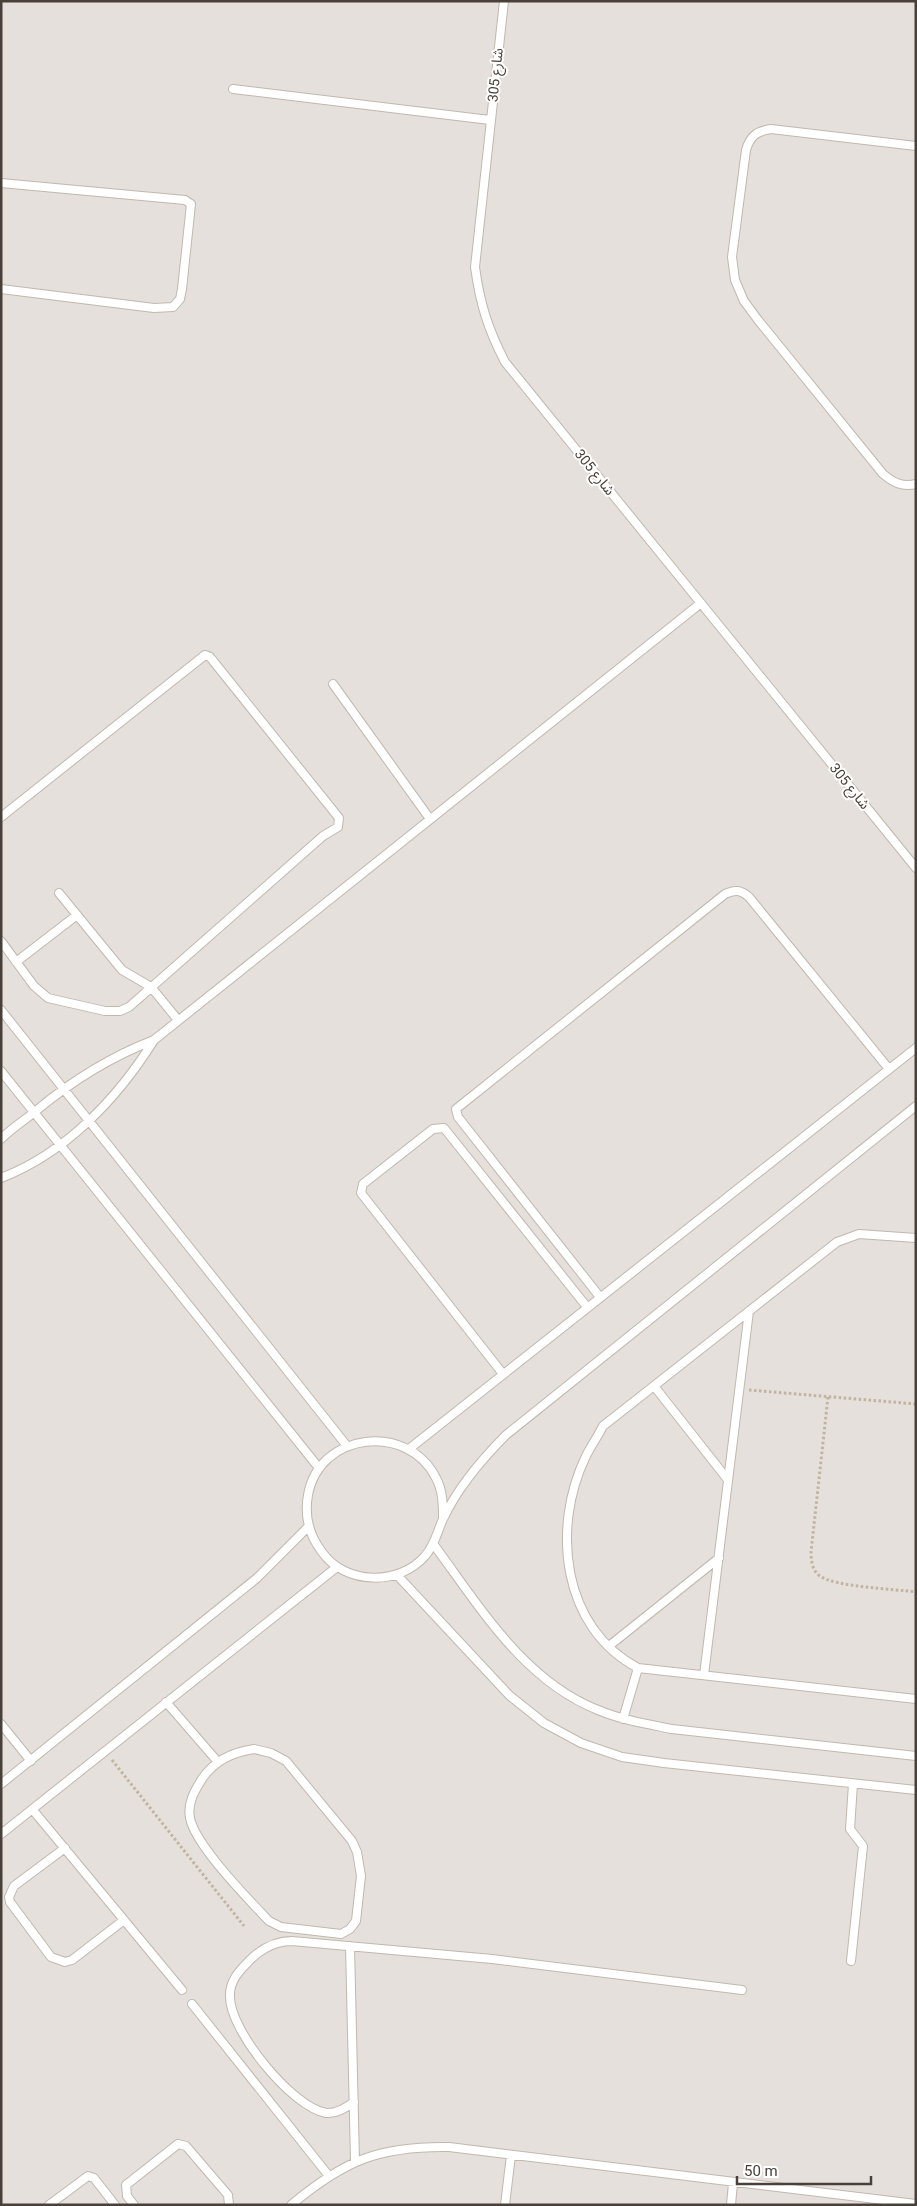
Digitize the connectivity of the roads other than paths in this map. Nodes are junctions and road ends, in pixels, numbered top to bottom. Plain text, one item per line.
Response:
1 (504, 1) edge
2 (234, 90) dead end
3 (490, 120) junction
4 (916, 146) edge
5 (1, 183) edge
6 (1, 289) edge
7 (916, 484) edge
8 (701, 602) junction
9 (332, 684) dead end
10 (1, 817) edge
11 (430, 819) junction
12 (916, 868) edge
13 (59, 893) dead end
14 (77, 915) junction
15 (1, 941) edge
16 (16, 962) junction
17 (151, 987) junction
18 (1, 1010) edge
19 (178, 1020) junction
20 (154, 1040) junction
21 (916, 1048) edge
22 (890, 1068) junction
23 (1, 1071) edge
24 (63, 1088) junction
25 (916, 1106) edge
26 (34, 1112) junction
27 (89, 1120) junction
28 (1, 1139) edge
29 (58, 1145) junction
30 (1, 1178) edge
31 (916, 1238) edge
32 (600, 1297) junction
33 (587, 1308) junction
34 (749, 1310) junction
35 (503, 1374) junction
36 (654, 1386) junction
37 (347, 1446) junction
38 (408, 1449) junction
39 (319, 1468) junction
40 (728, 1480) junction
41 (443, 1519) junction
42 (308, 1527) junction
43 (434, 1545) junction
44 (719, 1558) junction
45 (337, 1567) junction
46 (397, 1575) junction
47 (609, 1646) junction
48 (638, 1668) junction
49 (704, 1675) junction
50 (916, 1699) edge
51 (166, 1702) junction
52 (623, 1718) junction
53 (1, 1724) edge
54 (916, 1756) edge
55 (31, 1761) junction
56 (218, 1762) junction
57 (1, 1784) edge
58 (853, 1784) junction
59 (916, 1790) edge
60 (32, 1809) junction
61 (1, 1834) edge
62 (65, 1848) junction
63 (124, 1920) junction
64 (350, 1946) junction
65 (851, 1960) dead end
66 (182, 1990) dead end
67 (742, 1990) dead end
68 (192, 2004) dead end
69 (354, 2102) junction
70 (511, 2155) junction
71 (355, 2161) junction
72 (329, 2176) junction
73 (733, 2183) junction
74 (916, 2204) edge
75 (50, 2205) edge
76 (115, 2205) edge
77 (134, 2205) edge
78 (229, 2205) edge
79 (291, 2205) edge
80 (505, 2205) edge
81 (731, 2205) edge

1 - 3 lane, شارع 305
2 - 3 lane
3 - 8 lane, شارع 305
4 - 7 lane
5 - 6 lane
8 - 11 lane
8 - 12 lane, شارع 305
9 - 11 lane
10 - 17 lane
11 - 19 lane
13 - 14 lane
14 - 16 lane
14 - 17 lane
15 - 16 lane
16 - 17 lane
17 - 19 lane
18 - 24 lane
19 - 20 lane
20 - 24 lane
20 - 27 lane
21 - 22 lane
22 - 32 lane
22 - 32 lane
23 - 26 lane
24 - 26 lane
24 - 27 lane
25 - 41 lane
26 - 28 lane
26 - 29 lane
27 - 29 lane
27 - 37 lane
29 - 30 lane
29 - 39 lane
31 - 34 lane
32 - 33 lane
33 - 35 lane
33 - 35 lane
34 - 36 lane
34 - 40 lane
35 - 38 lane
36 - 40 lane
36 - 47 lane
37 - 38 lane
37 - 39 lane
38 - 41 lane
39 - 42 lane
40 - 44 lane
41 - 43 lane
42 - 45 lane
42 - 55 lane
43 - 46 lane
43 - 52 lane
44 - 47 lane
44 - 49 lane
45 - 46 lane
45 - 51 lane
46 - 58 lane
47 - 48 lane
48 - 49 lane
48 - 52 lane
49 - 50 lane
51 - 56 lane
51 - 60 lane
52 - 54 lane
53 - 55 lane
55 - 57 lane
56 - 56 lane
58 - 59 lane
58 - 65 lane
60 - 61 lane
60 - 62 lane
62 - 63 lane
62 - 63 lane
63 - 66 lane
64 - 67 lane
64 - 69 lane
64 - 69 lane
68 - 72 lane
69 - 71 lane
70 - 71 lane
70 - 73 lane
70 - 80 lane
71 - 72 lane
72 - 79 lane
73 - 74 lane
73 - 81 lane
75 - 76 lane
77 - 78 lane

